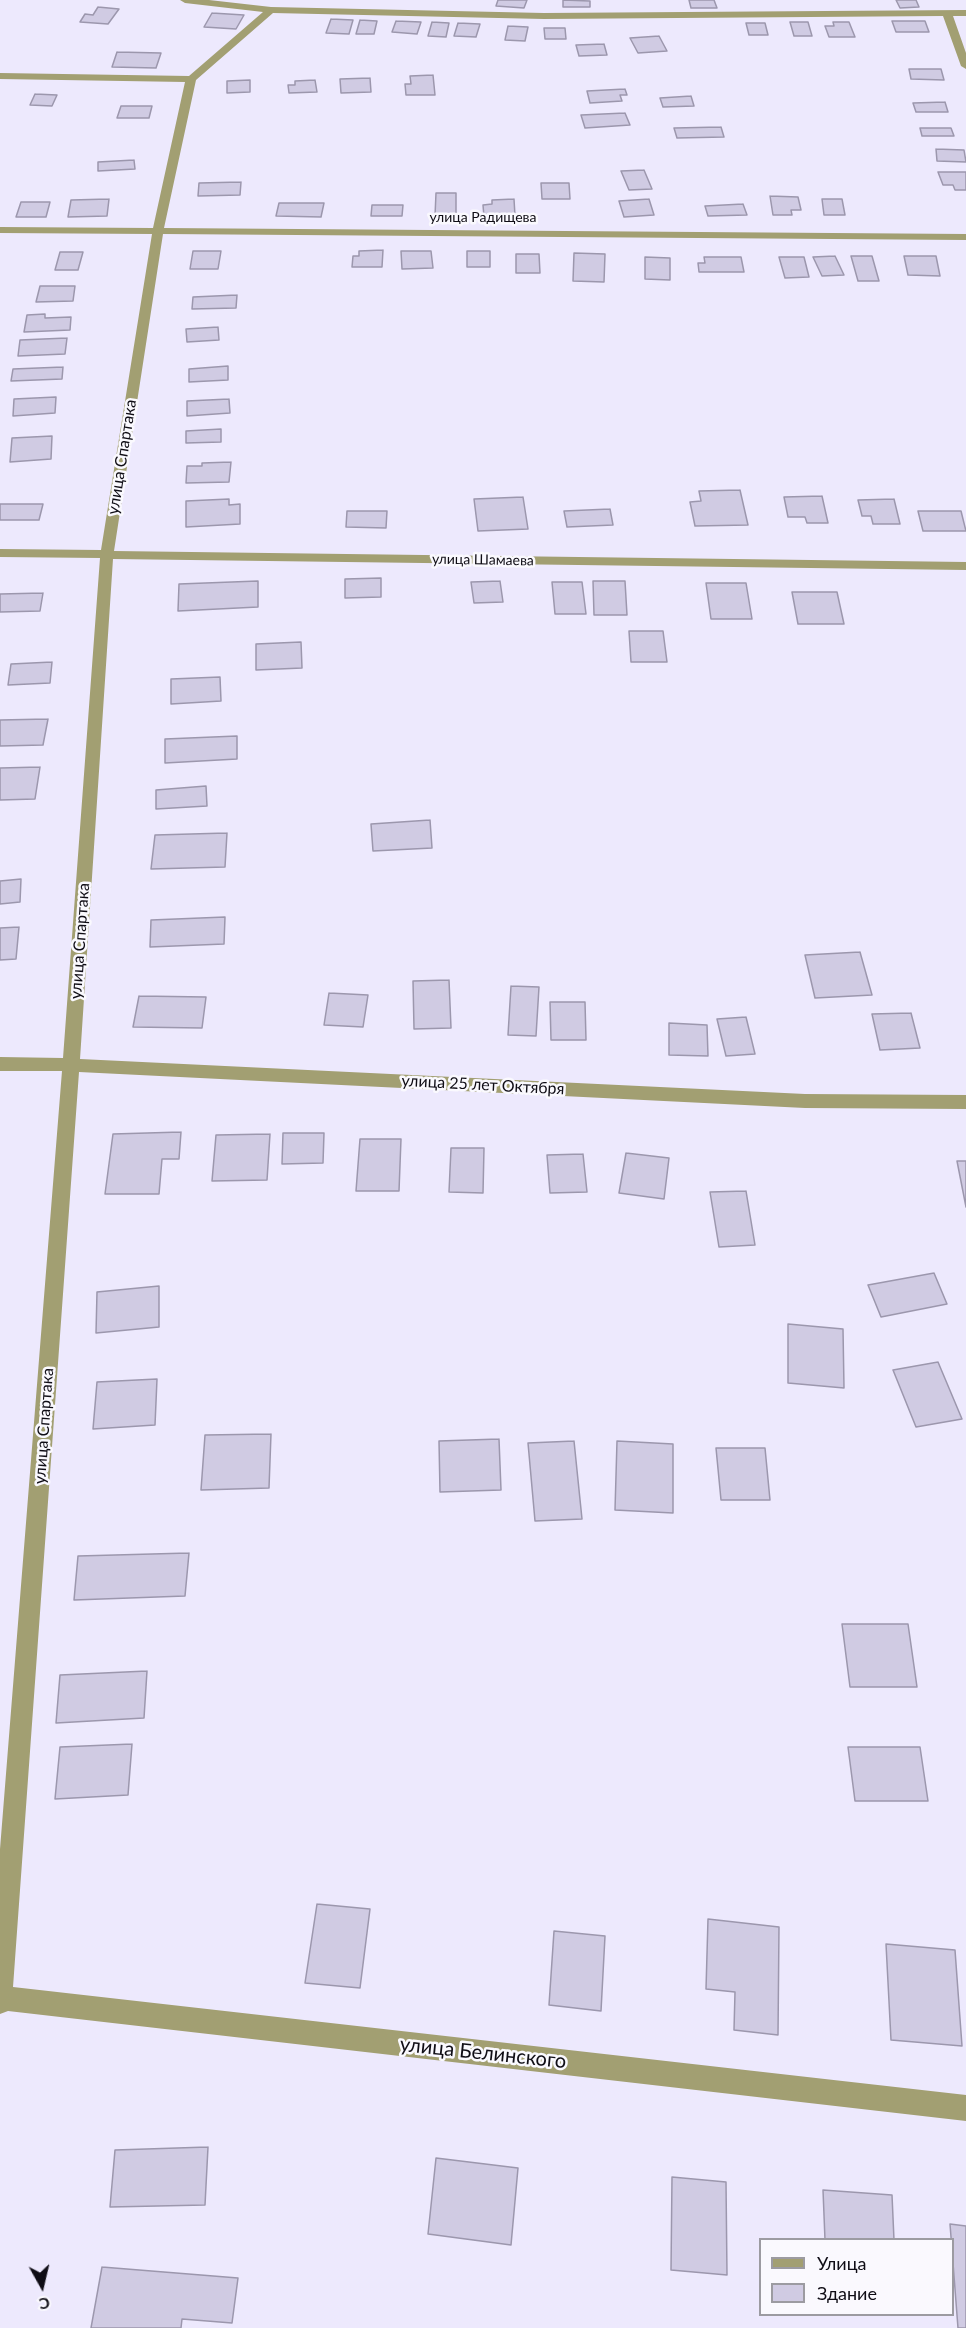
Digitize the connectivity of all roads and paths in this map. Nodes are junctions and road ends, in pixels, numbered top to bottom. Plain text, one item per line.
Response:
1 (185, 0) edge
2 (271, 10) junction
3 (947, 13) junction
4 (966, 13) edge
5 (966, 66) edge
6 (0, 76) edge
7 (191, 79) junction
8 (0, 230) edge
9 (158, 230) junction
10 (966, 237) edge
11 (0, 554) edge
12 (107, 555) junction
13 (966, 566) edge
14 (0, 1064) edge
15 (72, 1065) junction
16 (966, 1102) edge
17 (0, 1999) edge
18 (966, 2108) edge

1 - 2 street
2 - 3 street
2 - 7 street
3 - 4 street
3 - 5 street
6 - 7 street
7 - 9 street, улица Спартака
8 - 9 street, улица Радищева
9 - 10 street, улица Радищева
9 - 12 street, улица Спартака
11 - 12 street, улица Шамаева
12 - 13 street, улица Шамаева
12 - 15 street, улица Спартака
14 - 15 street, улица 25 лет Октября
15 - 16 street, улица 25 лет Октября
15 - 17 street, улица Спартака
17 - 18 street, улица Белинского

